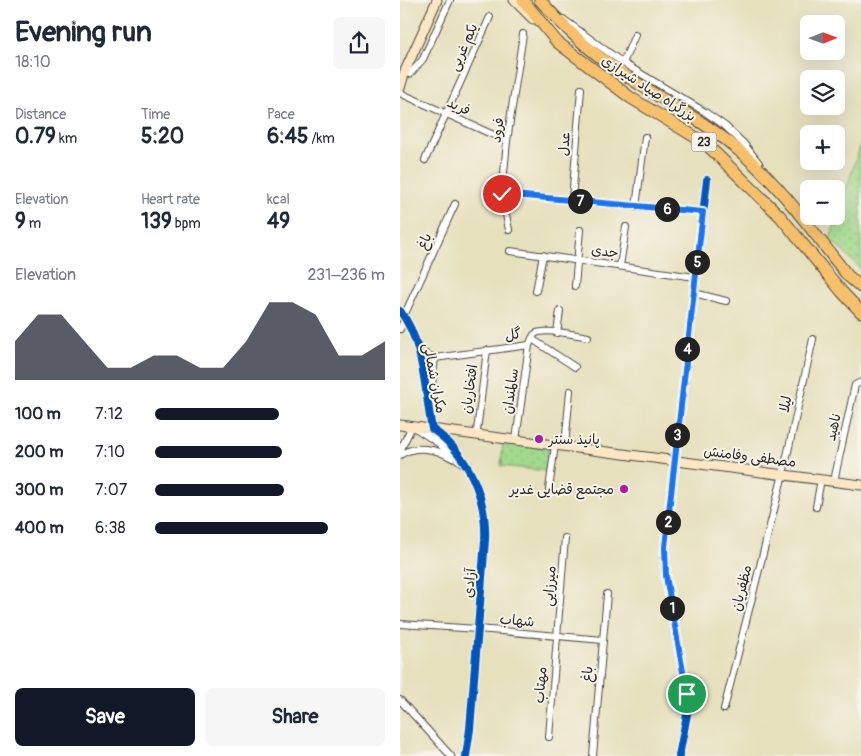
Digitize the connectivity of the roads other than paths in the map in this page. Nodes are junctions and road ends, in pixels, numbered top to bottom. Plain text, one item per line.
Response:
1 (437, 0) edge
2 (442, 0) edge
3 (450, 0) edge
4 (514, 0) edge
5 (523, 0) edge
6 (540, 0) edge
7 (554, 15) junction
8 (490, 17) dead end
9 (523, 34) dead end
10 (635, 35) dead end
11 (557, 42) junction
12 (623, 63) junction
13 (410, 74) junction
14 (401, 89) edge
15 (582, 90) dead end
16 (446, 114) junction
17 (645, 137) dead end
18 (507, 141) junction
19 (425, 160) dead end
20 (707, 180) dead end
21 (782, 192) junction
22 (502, 194) junction
23 (572, 200) junction
24 (455, 204) dead end
25 (636, 207) junction
26 (703, 212) junction
27 (626, 227) dead end
28 (509, 230) dead end
29 (580, 230) dead end
30 (510, 251) dead end
31 (542, 255) junction
32 (577, 260) junction
33 (620, 266) junction
34 (696, 277) junction
35 (575, 286) dead end
36 (861, 287) edge
37 (536, 291) dead end
38 (694, 293) junction
39 (726, 301) dead end
40 (560, 311) dead end
41 (861, 312) edge
42 (403, 315) edge
43 (400, 329) edge
44 (557, 333) junction
45 (588, 337) dead end
46 (812, 339) dead end
47 (531, 342) junction
48 (487, 350) junction
49 (419, 351) junction
50 (435, 358) junction
51 (575, 367) dead end
52 (858, 384) edge
53 (570, 391) dead end
54 (429, 410) junction
55 (400, 420) edge
56 (400, 425) edge
57 (412, 426) junction
58 (432, 426) junction
59 (476, 431) junction
60 (454, 432) junction
61 (441, 435) junction
62 (516, 440) junction
63 (555, 445) junction
64 (565, 446) junction
65 (400, 453) edge
66 (674, 460) junction
67 (466, 466) junction
68 (782, 474) junction
69 (821, 480) junction
70 (834, 481) junction
71 (861, 485) edge
72 (549, 489) dead end
73 (816, 507) dead end
74 (565, 538) dead end
75 (607, 594) dead end
76 (400, 624) edge
77 (478, 629) junction
78 (557, 636) junction
79 (603, 640) junction
80 (400, 700) edge
81 (724, 709) dead end
82 (549, 737) dead end
83 (451, 756) edge
84 (466, 756) edge
85 (593, 756) edge
86 (679, 756) edge

1 - 14 main road
2 - 13 main road
3 - 13 street
4 - 11 main road
5 - 11 highway, بزرگراه صیاد شیرازی / 23
6 - 7 highway, بزرگراه صیاد شیرازی / 23
7 - 12 street
7 - 21 highway, بزرگراه صیاد شیرازی / 23
8 - 16 street, یکم غربی
9 - 18 street, فرود
10 - 12 street
11 - 41 highway, بزرگراه صیاد شیرازی / 23
12 - 21 street
13 - 14 main road
14 - 16 street, فرید
15 - 23 street, عدل
16 - 18 street, فرید
16 - 19 street, یکم غربی
17 - 25 street
18 - 22 street, فرود
20 - 26 street
21 - 36 highway, بزرگراه صیاد شیرازی / 23
22 - 23 street
22 - 28 street, فرود
23 - 25 street
24 - 42 street, باغ
25 - 26 street
26 - 34 street
27 - 33 street
29 - 32 street
30 - 31 street, جدی
31 - 32 street, جدی
31 - 37 street
32 - 33 street, جدی
32 - 35 street
33 - 34 street, جدی
34 - 38 street
38 - 39 street
38 - 66 street
40 - 44 street
42 - 43 street, باغ
42 - 49 street, مکران شمالی
44 - 45 street, گل
44 - 47 street, گل
46 - 68 street, لیلا
47 - 48 street, گل
47 - 51 street
47 - 62 street, سالمندان
48 - 50 street, گل
48 - 59 street, افتخاریان
49 - 50 street
49 - 54 street, مکران شمالی
50 - 54 street
52 - 70 street, ناهید
53 - 64 street
54 - 58 street, مکران شمالی
55 - 58 main road, مصطفی وفامنش
56 - 57 main road, مصطفی وفامنش
57 - 58 main road, مصطفی وفامنش
57 - 65 street
57 - 67 street
58 - 59 main road, مصطفی وفامنش
58 - 60 main road, مصطفی وفامنش
58 - 61 street, آزادی
59 - 62 main road, مصطفی وفامنش
60 - 61 street
60 - 62 main road, مصطفی وفامنش
61 - 67 street, آزادی
62 - 63 main road, مصطفی وفامنش
63 - 64 main road, مصطفی وفامنش
63 - 72 street
64 - 66 main road, مصطفی وفامنش
65 - 67 street
66 - 68 main road, مصطفی وفامنش
66 - 86 street
67 - 77 street, آزادی
68 - 69 main road, مصطفی وفامنش
68 - 81 street, مظفریان
69 - 70 main road, مصطفی وفامنش
69 - 73 street
70 - 71 main road, مصطفی وفامنش
74 - 78 street, میرزایی
75 - 79 street, باغ
76 - 77 street, شهاب
77 - 78 street, شهاب
77 - 84 street, آزادی
78 - 79 street, شهاب
78 - 82 street, مهتاب
79 - 85 street, باغ
80 - 83 street

